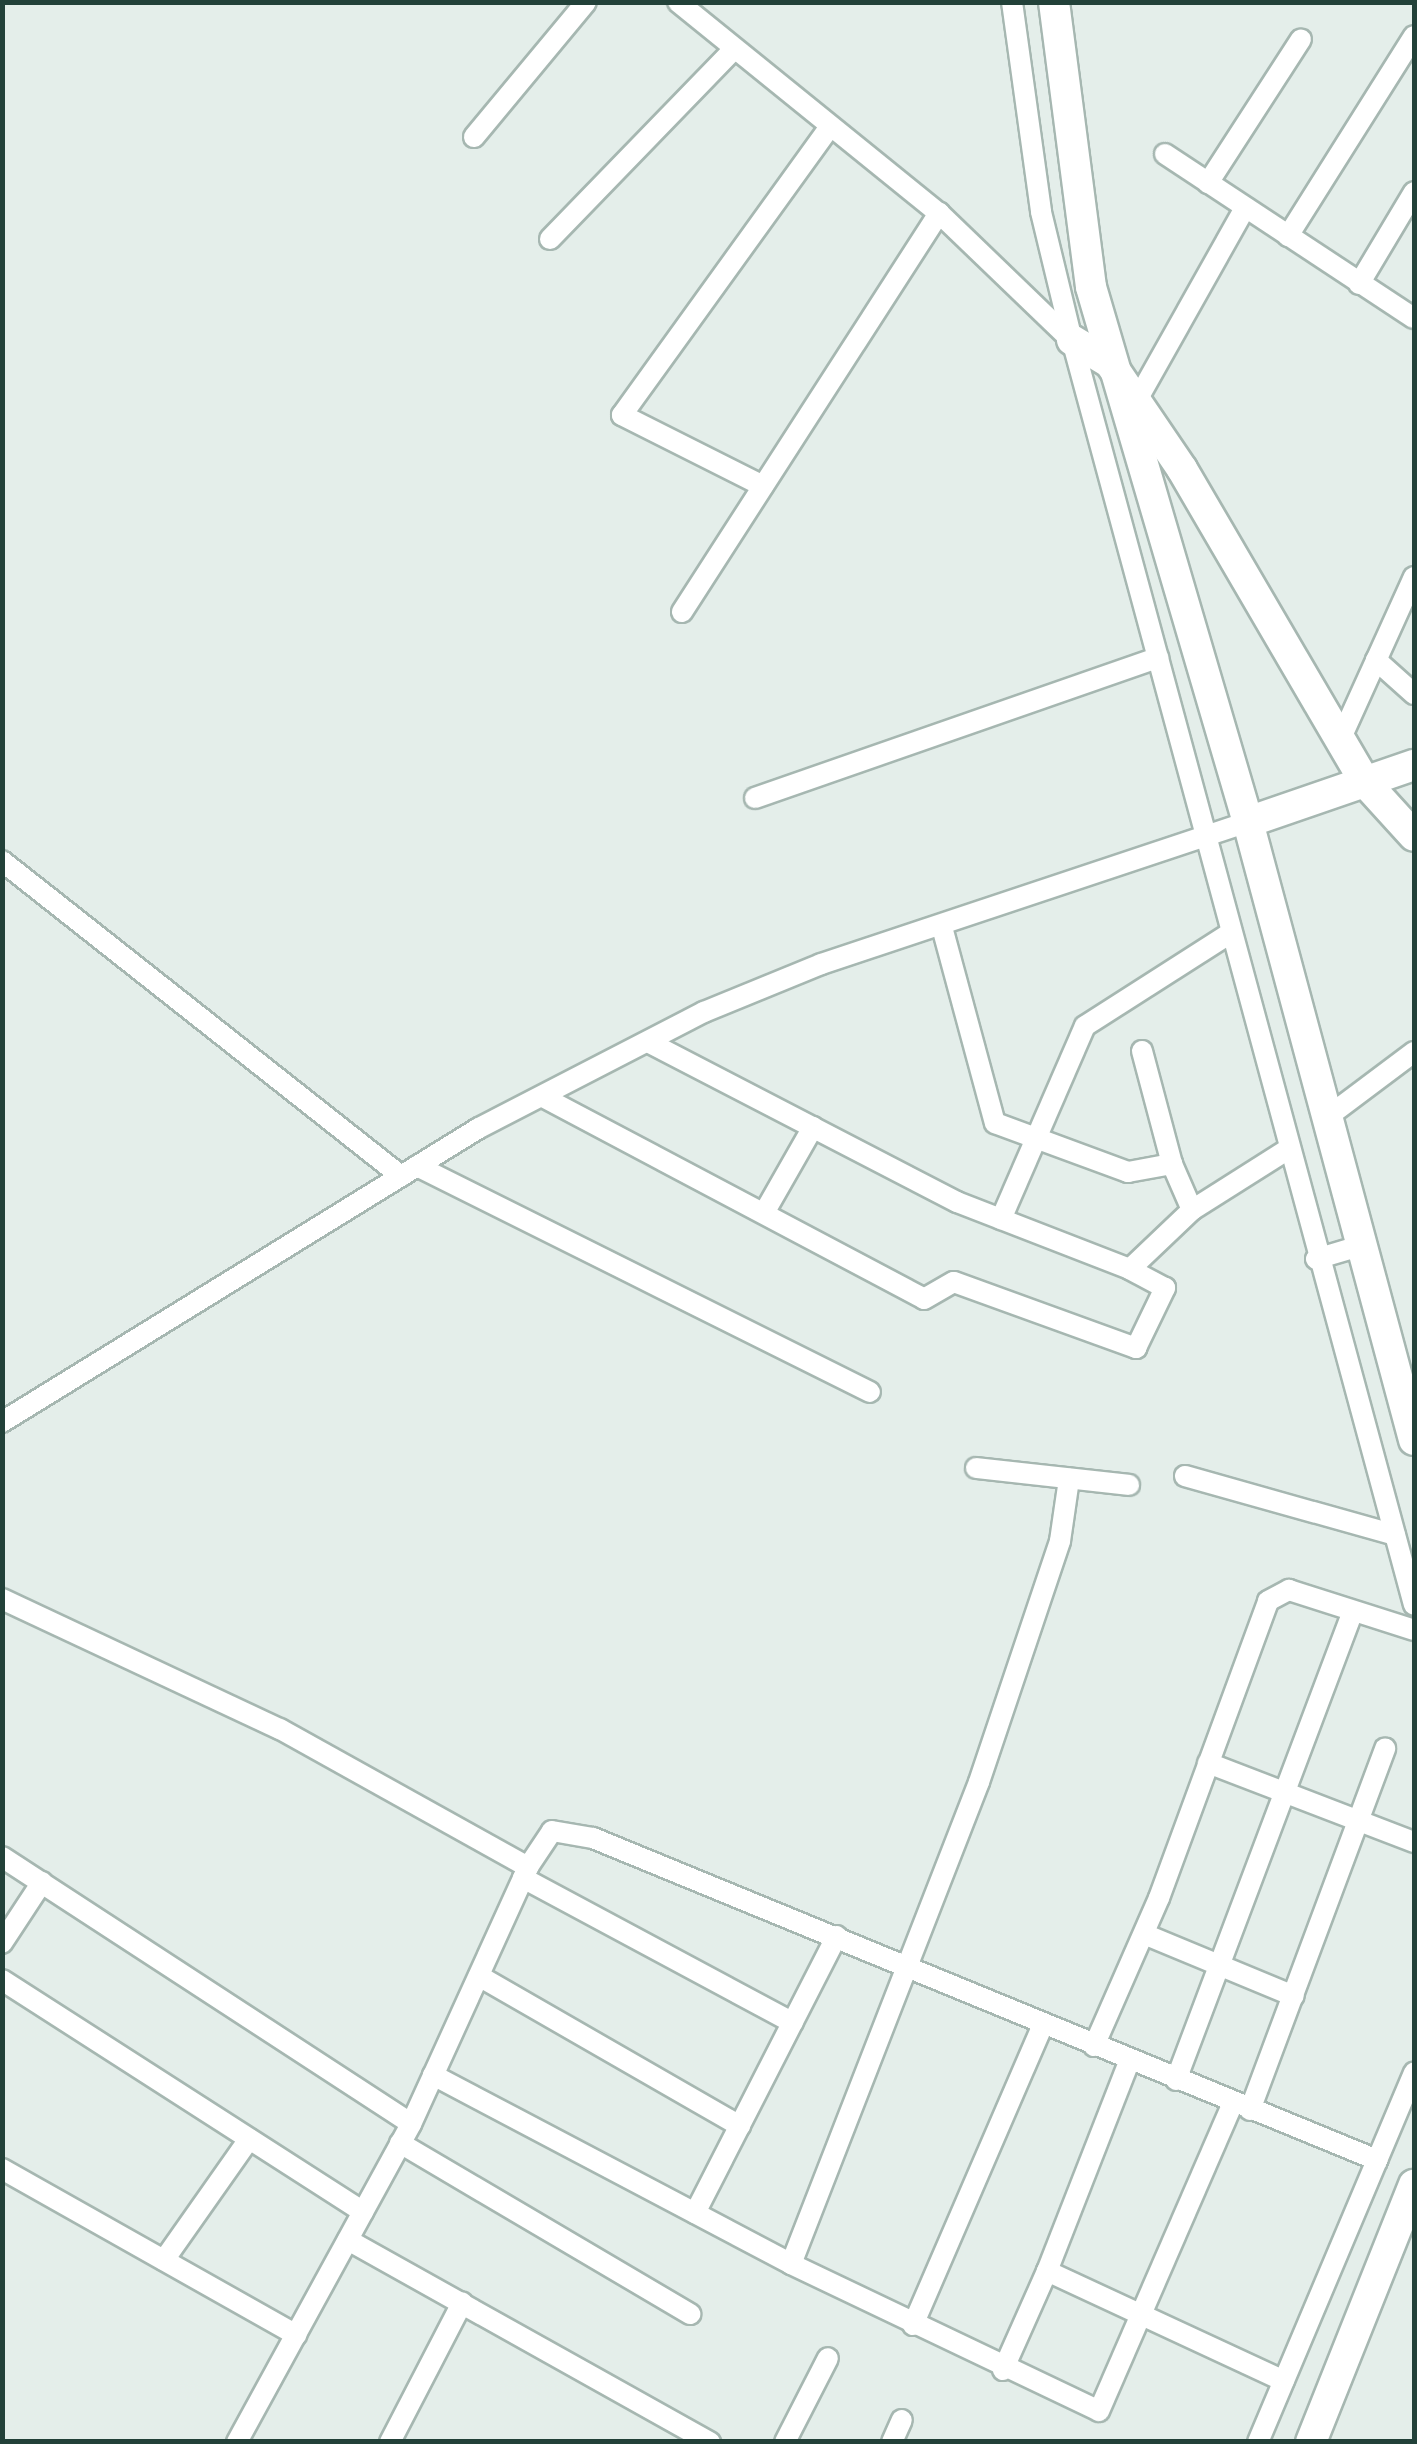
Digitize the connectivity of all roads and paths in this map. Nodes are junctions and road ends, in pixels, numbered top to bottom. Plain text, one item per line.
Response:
1 (586, 2) edge
2 (678, 2) edge
3 (1012, 2) edge
4 (1054, 2) edge
5 (1414, 36) edge
6 (1301, 40) dead end
7 (734, 48) junction
8 (830, 128) junction
9 (474, 137) dead end
10 (1165, 154) dead end
11 (1208, 182) junction
12 (1414, 192) edge
13 (1244, 208) junction
14 (939, 212) junction
15 (1288, 236) junction
16 (550, 239) dead end
17 (1360, 284) junction
18 (1414, 318) edge
19 (1092, 352) junction
20 (1136, 402) junction
21 (763, 486) junction
22 (1414, 577) edge
23 (682, 612) dead end
24 (1158, 658) junction
25 (1376, 660) junction
26 (1414, 694) edge
27 (1340, 740) junction
28 (1414, 765) edge
29 (1364, 781) junction
30 (755, 798) dead end
31 (1227, 830) junction
32 (1414, 836) edge
33 (2, 861) edge
34 (942, 927) junction
35 (1229, 934) junction
36 (650, 1043) junction
37 (1142, 1051) dead end
38 (1414, 1052) edge
39 (544, 1097) junction
40 (1326, 1118) junction
41 (812, 1127) junction
42 (1037, 1134) junction
43 (1287, 1150) junction
44 (1172, 1164) junction
45 (409, 1171) junction
46 (1192, 1210) junction
47 (764, 1213) junction
48 (1001, 1219) junction
49 (1336, 1252) junction
50 (1130, 1269) junction
51 (870, 1392) dead end
52 (1408, 1397) edge
53 (2, 1422) edge
54 (1414, 1440) edge
55 (976, 1468) dead end
56 (1185, 1476) dead end
57 (1069, 1479) junction
58 (1129, 1485) dead end
59 (1395, 1535) junction
60 (2, 1600) edge
61 (1414, 1605) edge
62 (1353, 1611) junction
63 (1414, 1630) edge
64 (1384, 1748) dead end
65 (1208, 1762) junction
66 (1284, 1790) junction
67 (1358, 1818) junction
68 (1414, 1842) edge
69 (2, 1856) edge
70 (525, 1872) junction
71 (42, 1882) junction
72 (1144, 1934) junction
73 (838, 1936) junction
74 (2, 1944) edge
75 (909, 1967) junction
76 (1217, 1967) junction
77 (479, 1976) junction
78 (2, 1980) edge
79 (1294, 1996) junction
80 (793, 2023) junction
81 (1043, 2024) junction
82 (1094, 2046) junction
83 (1129, 2062) junction
84 (1414, 2074) edge
85 (433, 2075) junction
86 (1176, 2080) junction
87 (1241, 2106) junction
88 (1408, 2108) edge
89 (411, 2124) junction
90 (740, 2126) junction
91 (249, 2139) junction
92 (400, 2143) junction
93 (1376, 2160) junction
94 (2, 2169) edge
95 (1414, 2185) edge
96 (363, 2212) junction
97 (695, 2213) junction
98 (348, 2240) junction
99 (164, 2260) junction
100 (791, 2264) junction
101 (1048, 2271) junction
102 (462, 2303) junction
103 (690, 2314) dead end
104 (1143, 2314) junction
105 (912, 2325) junction
106 (297, 2335) junction
107 (828, 2358) dead end
108 (1003, 2370) junction
109 (1284, 2381) junction
110 (902, 2420) dead end
111 (238, 2442) edge
112 (390, 2442) edge
113 (710, 2442) edge
114 (785, 2442) edge
115 (892, 2442) edge
116 (1258, 2442) edge
117 (1311, 2442) edge

1 - 9 street
2 - 7 street
3 - 19 street
4 - 19 street
5 - 15 street
6 - 11 street
7 - 8 street
7 - 16 street
8 - 14 street
8 - 21 street
10 - 11 street
11 - 13 street
12 - 17 street
13 - 15 street
13 - 20 street
14 - 19 street
14 - 21 street
15 - 17 street
17 - 18 street
19 - 20 street
19 - 24 street
19 - 31 street
20 - 27 street
21 - 23 street
22 - 25 street
24 - 30 street
24 - 31 street
25 - 26 street
25 - 27 street
27 - 29 street
28 - 29 street
29 - 31 street
29 - 32 street
31 - 34 street
31 - 35 street
31 - 40 street
33 - 45 street
34 - 36 street
34 - 42 street
35 - 42 street
35 - 43 street
36 - 39 street
36 - 41 street
37 - 44 street
38 - 40 street
39 - 45 street
39 - 47 street
40 - 49 street
41 - 47 street
41 - 48 street
42 - 44 street
42 - 48 street
43 - 46 street
43 - 49 street
44 - 46 street
45 - 51 street
45 - 53 street
46 - 50 street
47 - 50 street
48 - 50 street
49 - 52 street
49 - 59 street
52 - 54 street
55 - 57 street
56 - 59 street
57 - 58 street
57 - 75 street
59 - 61 street
60 - 70 street
62 - 63 street
62 - 65 street
62 - 66 street
64 - 67 street
65 - 66 street
65 - 72 street
66 - 67 street
66 - 76 street
67 - 68 street
67 - 79 street
69 - 71 street
70 - 73 street
70 - 77 street
70 - 80 street
71 - 74 street
71 - 89 street
72 - 76 street
72 - 82 street
73 - 75 street
73 - 80 street
75 - 81 street
75 - 100 street
76 - 79 street
76 - 86 street
77 - 85 street
77 - 90 street
78 - 91 street
79 - 87 street
80 - 90 street
81 - 82 street
81 - 105 street
82 - 83 street
83 - 86 street
83 - 101 street
84 - 88 street
85 - 89 street
85 - 97 street
86 - 87 street
87 - 93 street
87 - 104 street
88 - 93 street
89 - 92 street
90 - 97 street
91 - 96 street
91 - 99 street
92 - 96 street
92 - 103 street
93 - 109 street
94 - 99 street
95 - 117 street
96 - 98 street
97 - 100 street
98 - 102 street
98 - 106 street
99 - 106 street
100 - 105 street
101 - 104 street
101 - 108 street
102 - 112 street
102 - 113 street
104 - 108 street
104 - 109 street
105 - 108 street
106 - 111 street
107 - 114 street
109 - 116 street
110 - 115 street

